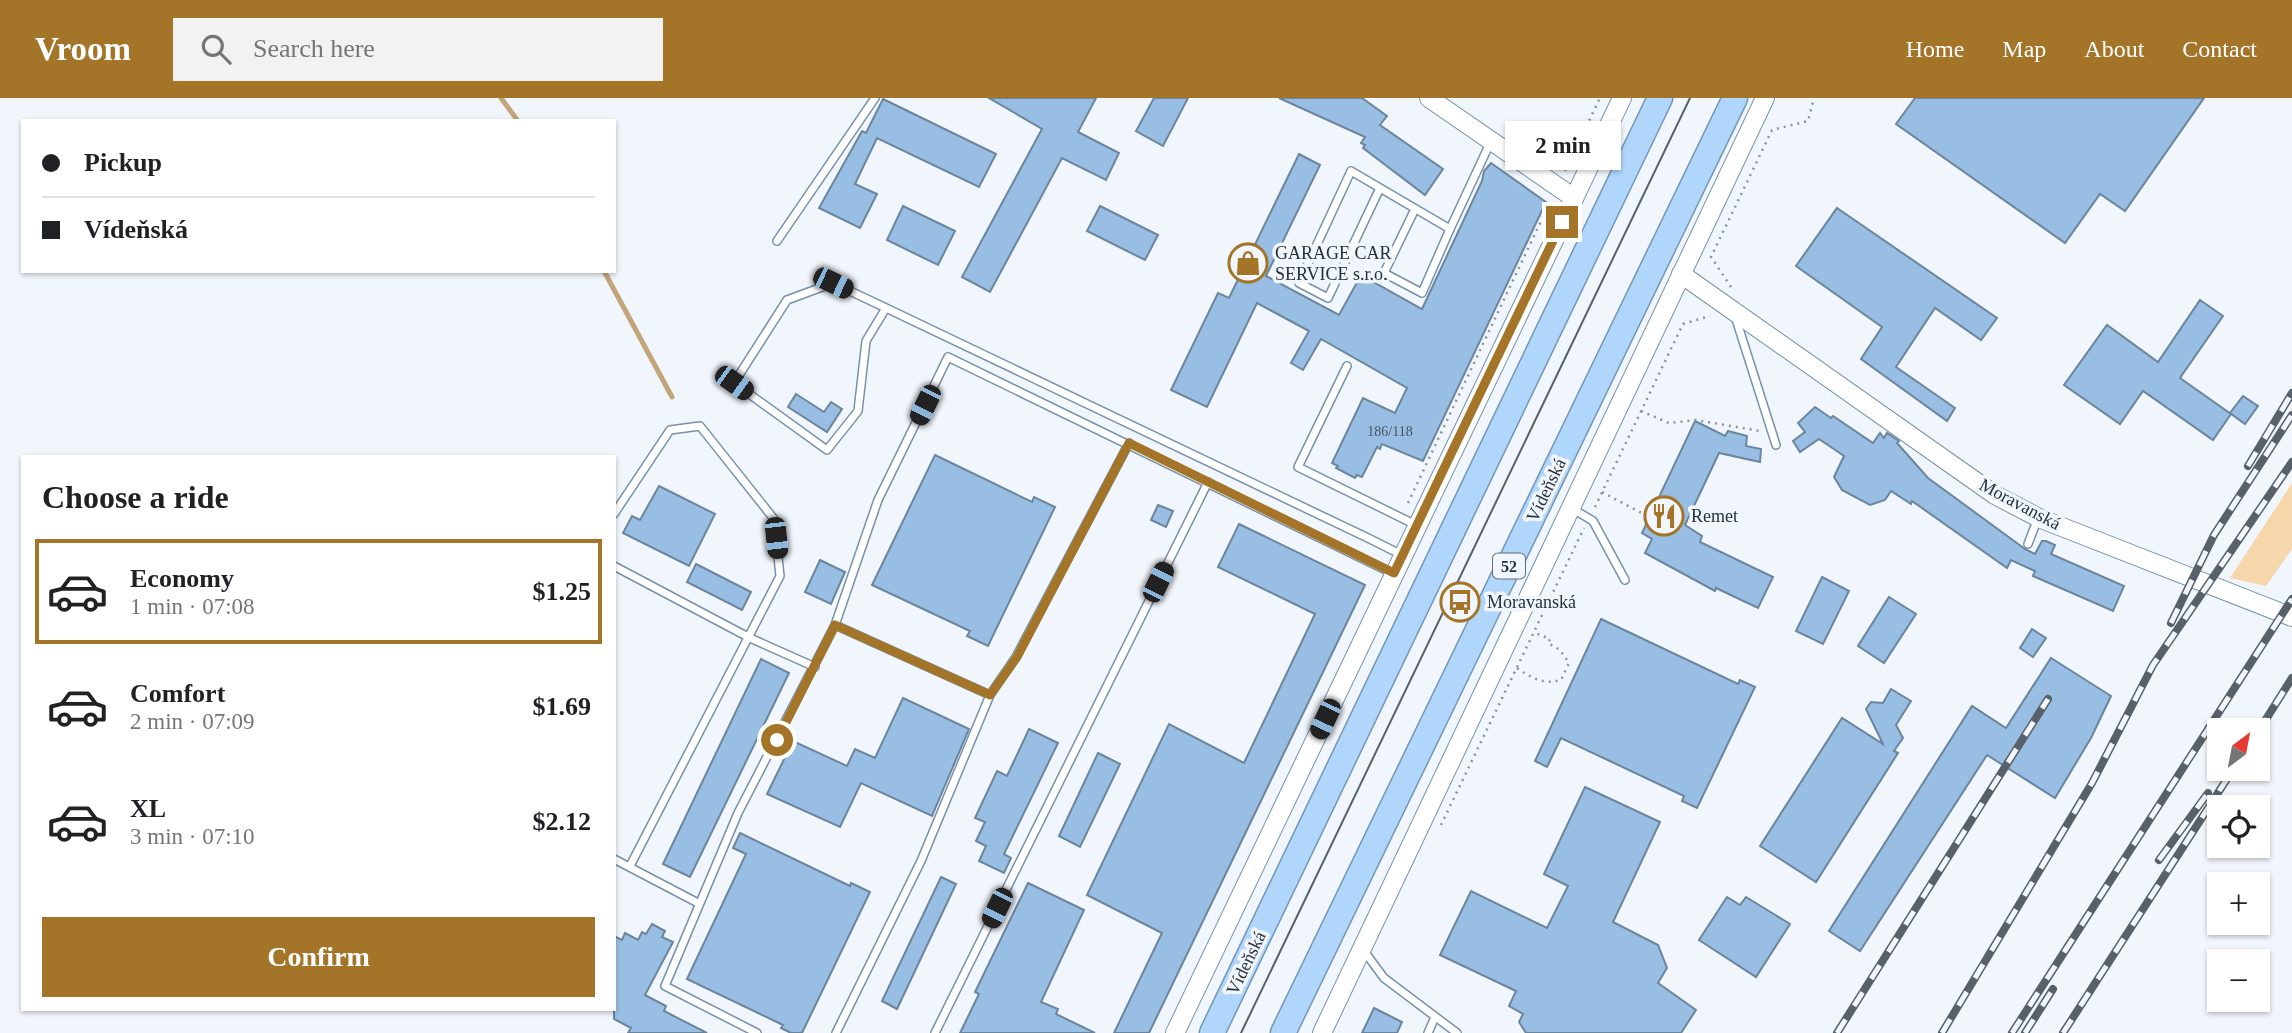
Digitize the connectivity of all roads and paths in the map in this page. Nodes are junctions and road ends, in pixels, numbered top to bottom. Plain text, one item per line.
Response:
1 (874, 98) edge
2 (1429, 98) edge
3 (1600, 98) edge
4 (1622, 98) edge
5 (1660, 98) edge
6 (1735, 98) edge
7 (1765, 98) edge
8 (1814, 98) edge
9 (1491, 140) junction
10 (1558, 187) junction
11 (1380, 188) junction
12 (1574, 198) junction
13 (1415, 209) junction
14 (1450, 229) junction
15 (778, 241) dead end
16 (1681, 274) junction
17 (886, 308) junction
18 (1733, 309) junction
19 (1346, 366) dead end
20 (1641, 411) junction
21 (1770, 429) junction
22 (1129, 443) junction
23 (1776, 445) dead end
24 (1208, 482) junction
25 (1411, 494) dead end
26 (1569, 507) junction
27 (616, 511) edge
28 (1647, 516) dead end
29 (2039, 518) junction
30 (1417, 526) junction
31 (1580, 538) dead end
32 (2028, 544) dead end
33 (1403, 555) junction
34 (616, 567) edge
35 (1394, 573) junction
36 (1625, 580) dead end
37 (2288, 615) edge
38 (835, 625) junction
39 (750, 638) junction
40 (815, 667) junction
41 (1517, 668) dead end
42 (990, 695) junction
43 (616, 860) edge
44 (630, 866) junction
45 (698, 902) junction
46 (1362, 948) junction
47 (1435, 1017) junction
48 (757, 1033) edge
49 (836, 1033) edge
50 (935, 1033) edge
51 (1175, 1033) edge
52 (1212, 1033) edge
53 (1283, 1033) edge
54 (1322, 1033) edge
55 (1428, 1033) edge
56 (1457, 1033) edge

1 - 15 lane
2 - 9 street
3 - 10 path
4 - 12 street, Vídeňská
5 - 52 highway, Vídeňská
6 - 53 highway, Vídeňská / 52
7 - 16 street, Vídeňská
8 - 18 path
9 - 10 street
9 - 14 lane
10 - 12 street
10 - 25 path
11 - 11 lane
11 - 13 lane
12 - 30 street, Vídeňská
13 - 14 lane
13 - 14 lane
16 - 18 street, Moravanská
16 - 26 street, Vídeňská
17 - 17 lane
17 - 33 lane
18 - 20 path
18 - 21 lane
18 - 29 street, Moravanská
19 - 30 lane
20 - 21 path
20 - 28 path
21 - 23 lane
22 - 24 lane
22 - 38 lane
22 - 42 lane
24 - 35 lane
24 - 50 lane
26 - 36 lane
26 - 46 street, Vídeňská
27 - 39 lane
29 - 32 lane
29 - 37 street, Moravanská
30 - 33 street, Vídeňská
31 - 41 path
33 - 35 street, Vídeňská
34 - 39 lane
35 - 51 street, Vídeňská
38 - 40 lane
38 - 42 lane
39 - 40 lane
39 - 44 lane
40 - 45 lane
42 - 49 lane
43 - 44 lane
44 - 45 lane
45 - 48 lane
46 - 47 lane
46 - 54 street, Vídeňská
47 - 55 lane
47 - 56 lane

